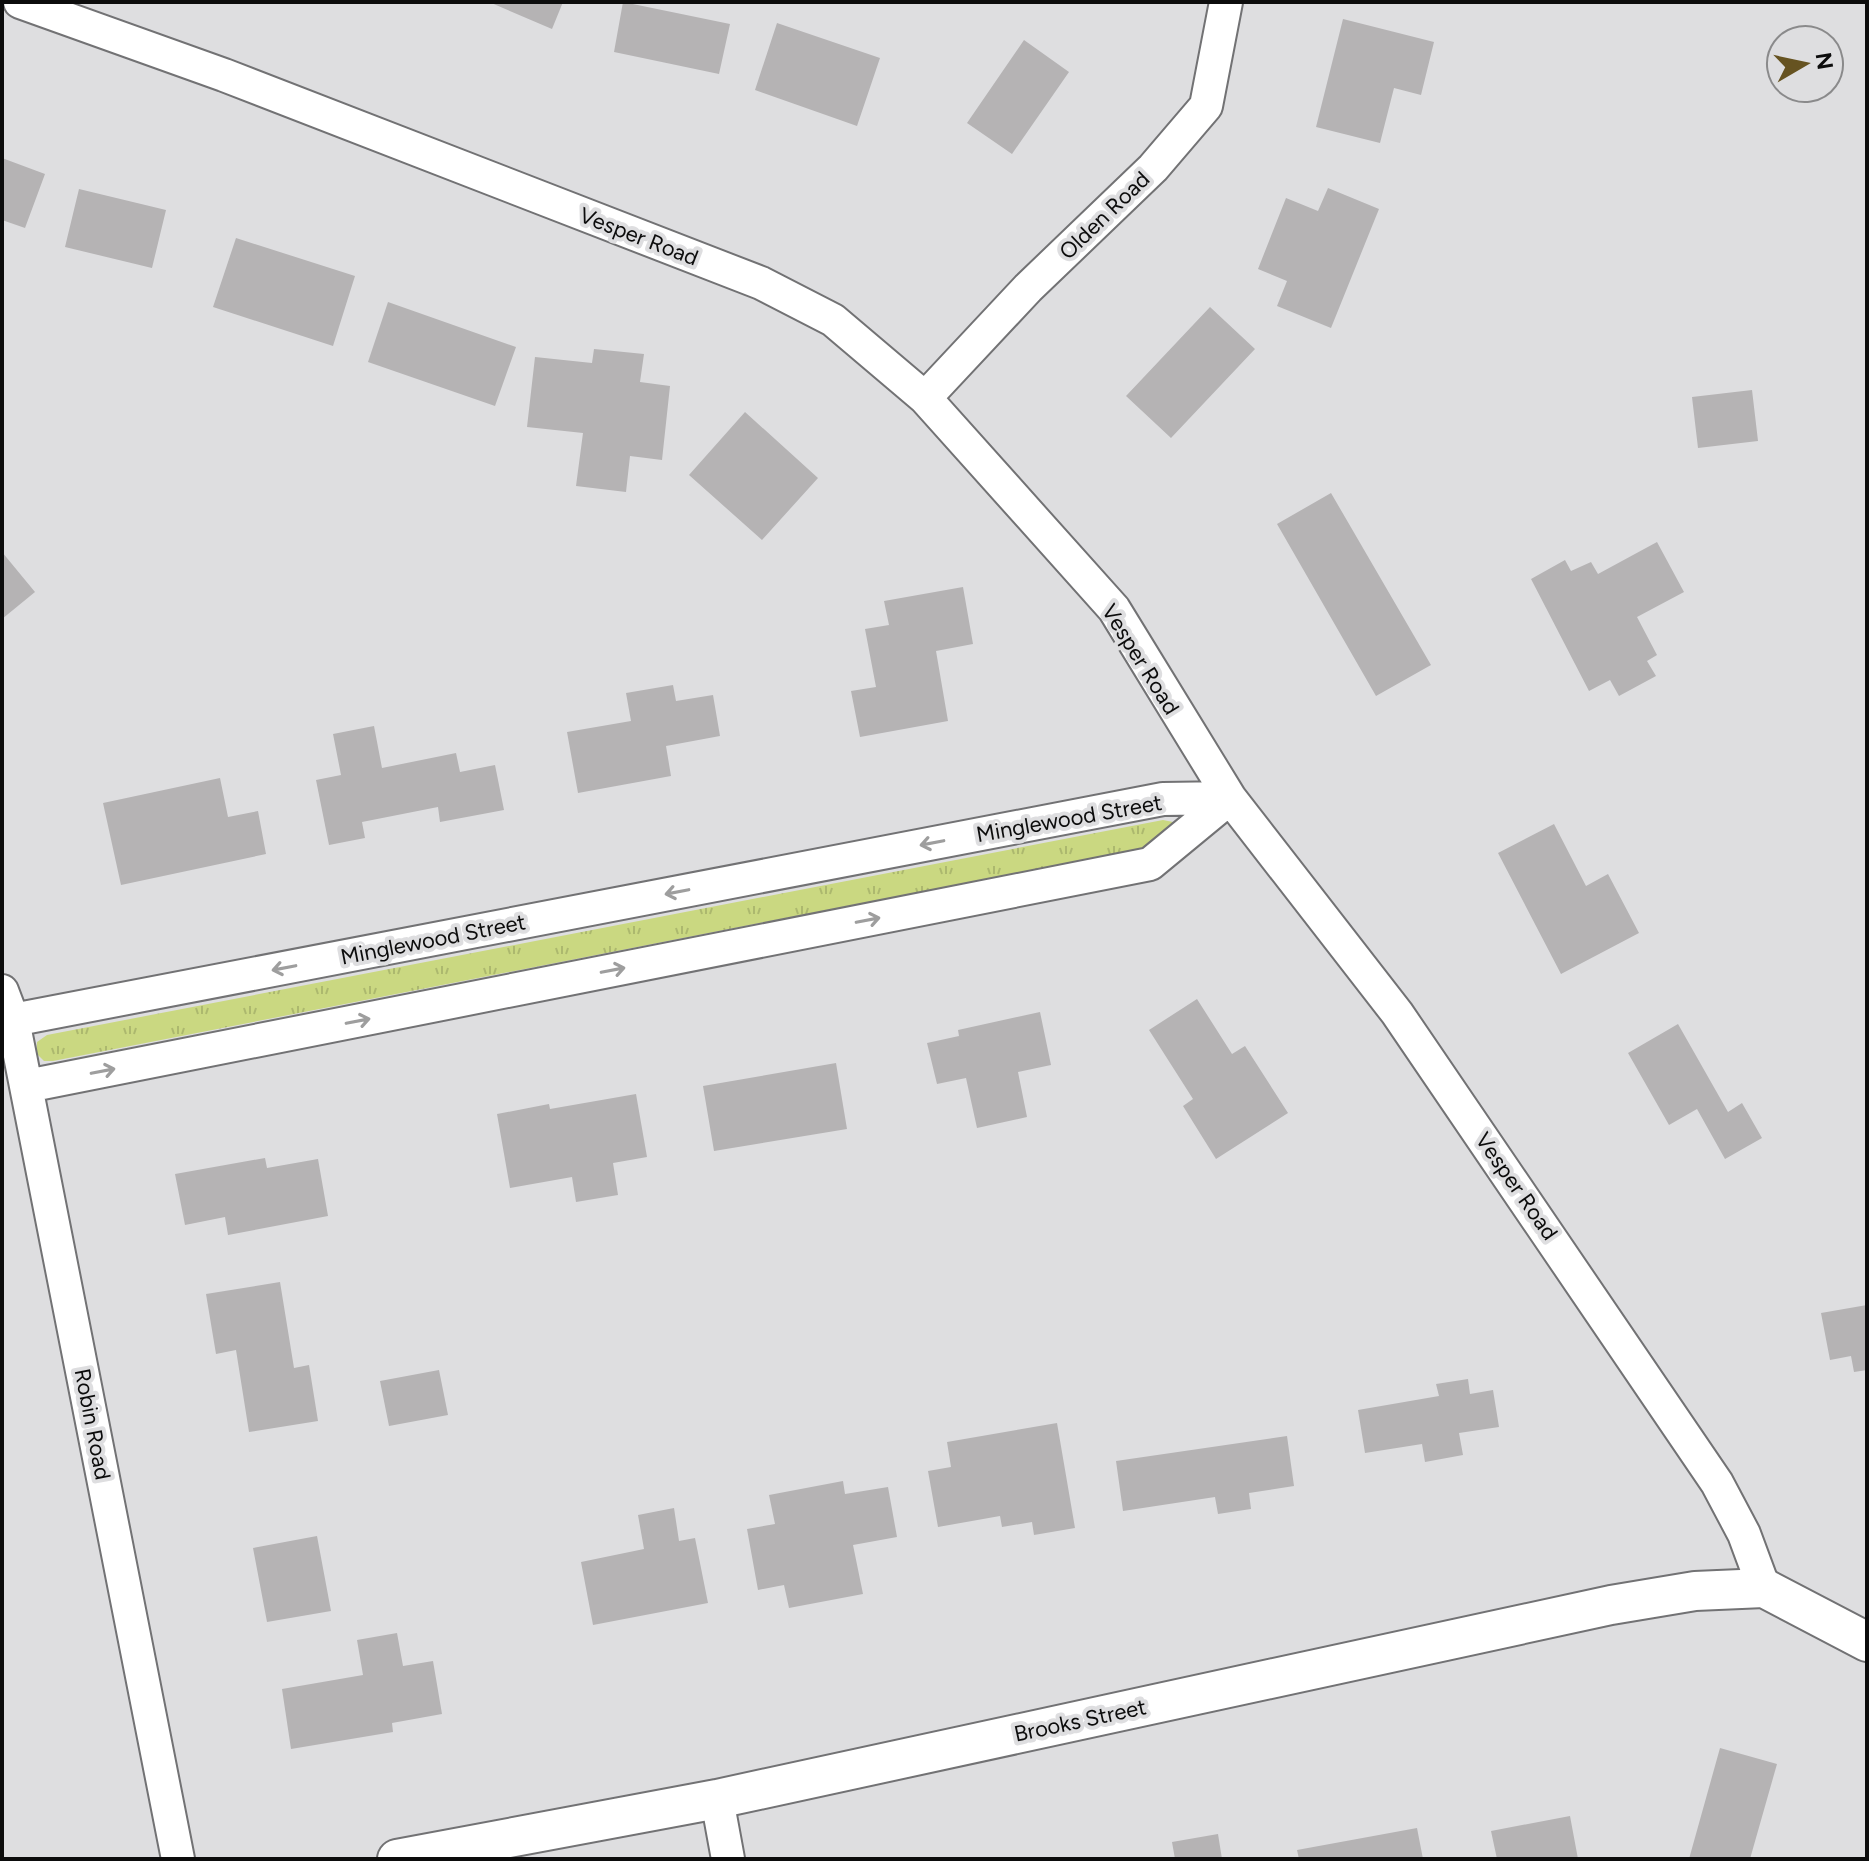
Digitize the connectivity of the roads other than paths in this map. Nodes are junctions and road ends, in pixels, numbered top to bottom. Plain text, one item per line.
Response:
1 (20, 2) edge
2 (1226, 2) edge
3 (925, 398) junction
4 (1230, 798) junction
5 (8, 1005) edge
6 (27, 1086) junction
7 (1764, 1588) junction
8 (1867, 1642) edge
9 (717, 1799) junction
10 (178, 1859) edge
11 (397, 1859) edge
12 (728, 1859) edge

1 - 3 street, Vesper Road
2 - 3 street, Olden Road
3 - 4 street, Vesper Road
4 -> 5 street, Minglewood Street
6 -> 4 street, Minglewood Street
4 - 7 street, Vesper Road
5 - 6 street, Robin Road
6 - 10 street, Robin Road
7 - 8 street
7 - 9 street, Brooks Street
9 - 11 street, Brooks Street
9 - 12 street

